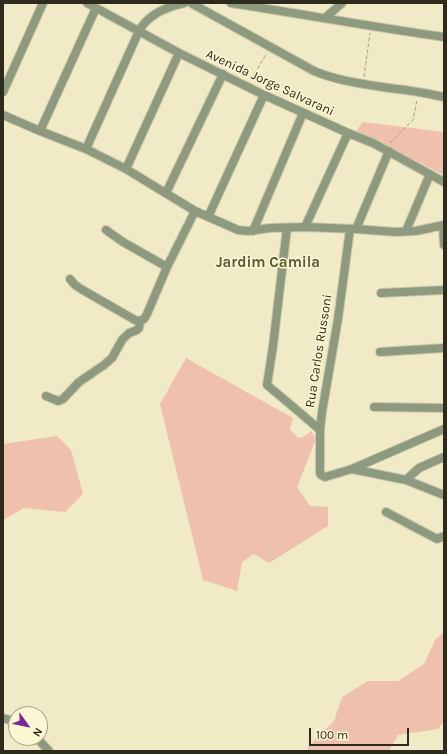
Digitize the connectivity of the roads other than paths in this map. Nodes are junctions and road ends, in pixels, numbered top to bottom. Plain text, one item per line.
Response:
1 (43, 3) edge
2 (87, 3) edge
3 (184, 3) edge
4 (191, 3) edge
5 (231, 3) edge
6 (342, 3) edge
7 (96, 8) junction
8 (325, 18) junction
9 (139, 31) junction
10 (444, 37) edge
11 (179, 52) junction
12 (223, 74) junction
13 (3, 92) edge
14 (264, 95) junction
15 (444, 97) edge
16 (303, 112) junction
17 (3, 115) edge
18 (40, 131) junction
19 (348, 133) junction
20 (86, 149) junction
21 (387, 150) junction
22 (126, 169) junction
23 (430, 174) junction
24 (444, 182) edge
25 (166, 193) junction
26 (195, 211) junction
27 (208, 217) junction
28 (444, 225) edge
29 (306, 227) junction
30 (287, 228) junction
31 (353, 229) junction
32 (106, 230) dead end
33 (254, 231) junction
34 (406, 231) junction
35 (444, 245) edge
36 (167, 267) junction
37 (70, 279) dead end
38 (444, 290) edge
39 (381, 293) dead end
40 (140, 321) junction
41 (444, 348) edge
42 (380, 352) dead end
43 (46, 396) dead end
44 (374, 407) dead end
45 (444, 408) edge
46 (444, 429) edge
47 (320, 430) junction
48 (444, 457) edge
49 (352, 469) junction
50 (406, 480) junction
51 (444, 495) edge
52 (386, 512) dead end
53 (444, 536) edge

1 - 13 street
2 - 7 street, Avenida Jorge Salvarani
3 - 9 street
4 - 15 street
5 - 8 street
6 - 8 street
7 - 9 street, Avenida Jorge Salvarani
7 - 18 street
8 - 10 street
9 - 11 street, Avenida Jorge Salvarani
9 - 20 street
11 - 12 street, Avenida Jorge Salvarani
11 - 22 street
12 - 14 street, Avenida Jorge Salvarani
12 - 25 street
14 - 16 street, Avenida Jorge Salvarani
14 - 27 street
16 - 19 street, Avenida Jorge Salvarani
16 - 33 street
17 - 18 street
18 - 20 street
19 - 21 street, Avenida Jorge Salvarani
19 - 29 street
20 - 22 street
21 - 23 street, Avenida Jorge Salvarani
21 - 31 street, Rua Carlos Russoni
22 - 25 street
23 - 24 street, Avenida Jorge Salvarani
23 - 34 street
25 - 26 street
26 - 27 street
26 - 36 street
27 - 33 street
28 - 34 street
28 - 35 street
29 - 30 street
29 - 31 street
30 - 33 street
30 - 47 street
31 - 34 street
31 - 47 street, Rua Carlos Russoni
32 - 36 street
36 - 40 street
37 - 40 street
38 - 39 street
40 - 43 street
41 - 42 street
44 - 45 street
46 - 49 street
47 - 49 street, Rua Carlos Russoni
48 - 50 street
49 - 50 street
50 - 51 street
52 - 53 street

